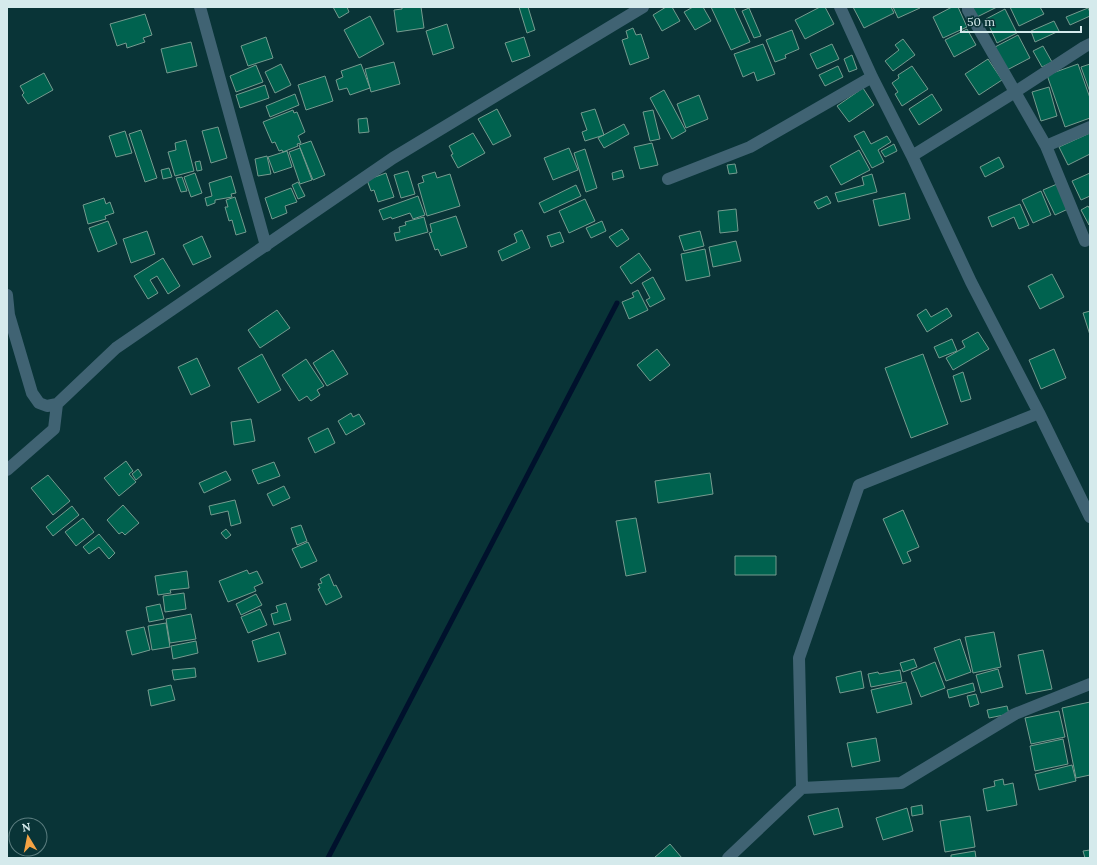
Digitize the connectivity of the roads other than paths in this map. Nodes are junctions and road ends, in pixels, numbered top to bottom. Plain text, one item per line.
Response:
1 (200, 7) edge
2 (643, 7) edge
3 (840, 7) edge
4 (968, 7) edge
5 (1090, 44) edge
6 (872, 77) junction
7 (1015, 92) junction
8 (1090, 127) edge
9 (1046, 146) junction
10 (912, 156) junction
11 (668, 179) dead end
12 (1090, 227) edge
13 (1087, 245) edge
14 (266, 246) junction
15 (7, 295) edge
16 (57, 404) junction
17 (1039, 413) junction
18 (7, 470) edge
19 (1090, 517) edge
20 (1090, 684) edge
21 (802, 788) junction
22 (728, 858) edge

1 - 14 street
2 - 14 street
3 - 6 street
4 - 7 street
5 - 7 street
6 - 10 street
6 - 11 street
7 - 9 street
7 - 10 street
8 - 9 street
9 - 13 street
10 - 17 street
12 - 13 street
14 - 16 street
15 - 16 street
16 - 18 street
17 - 19 street
17 - 21 street
20 - 21 street
21 - 22 street

